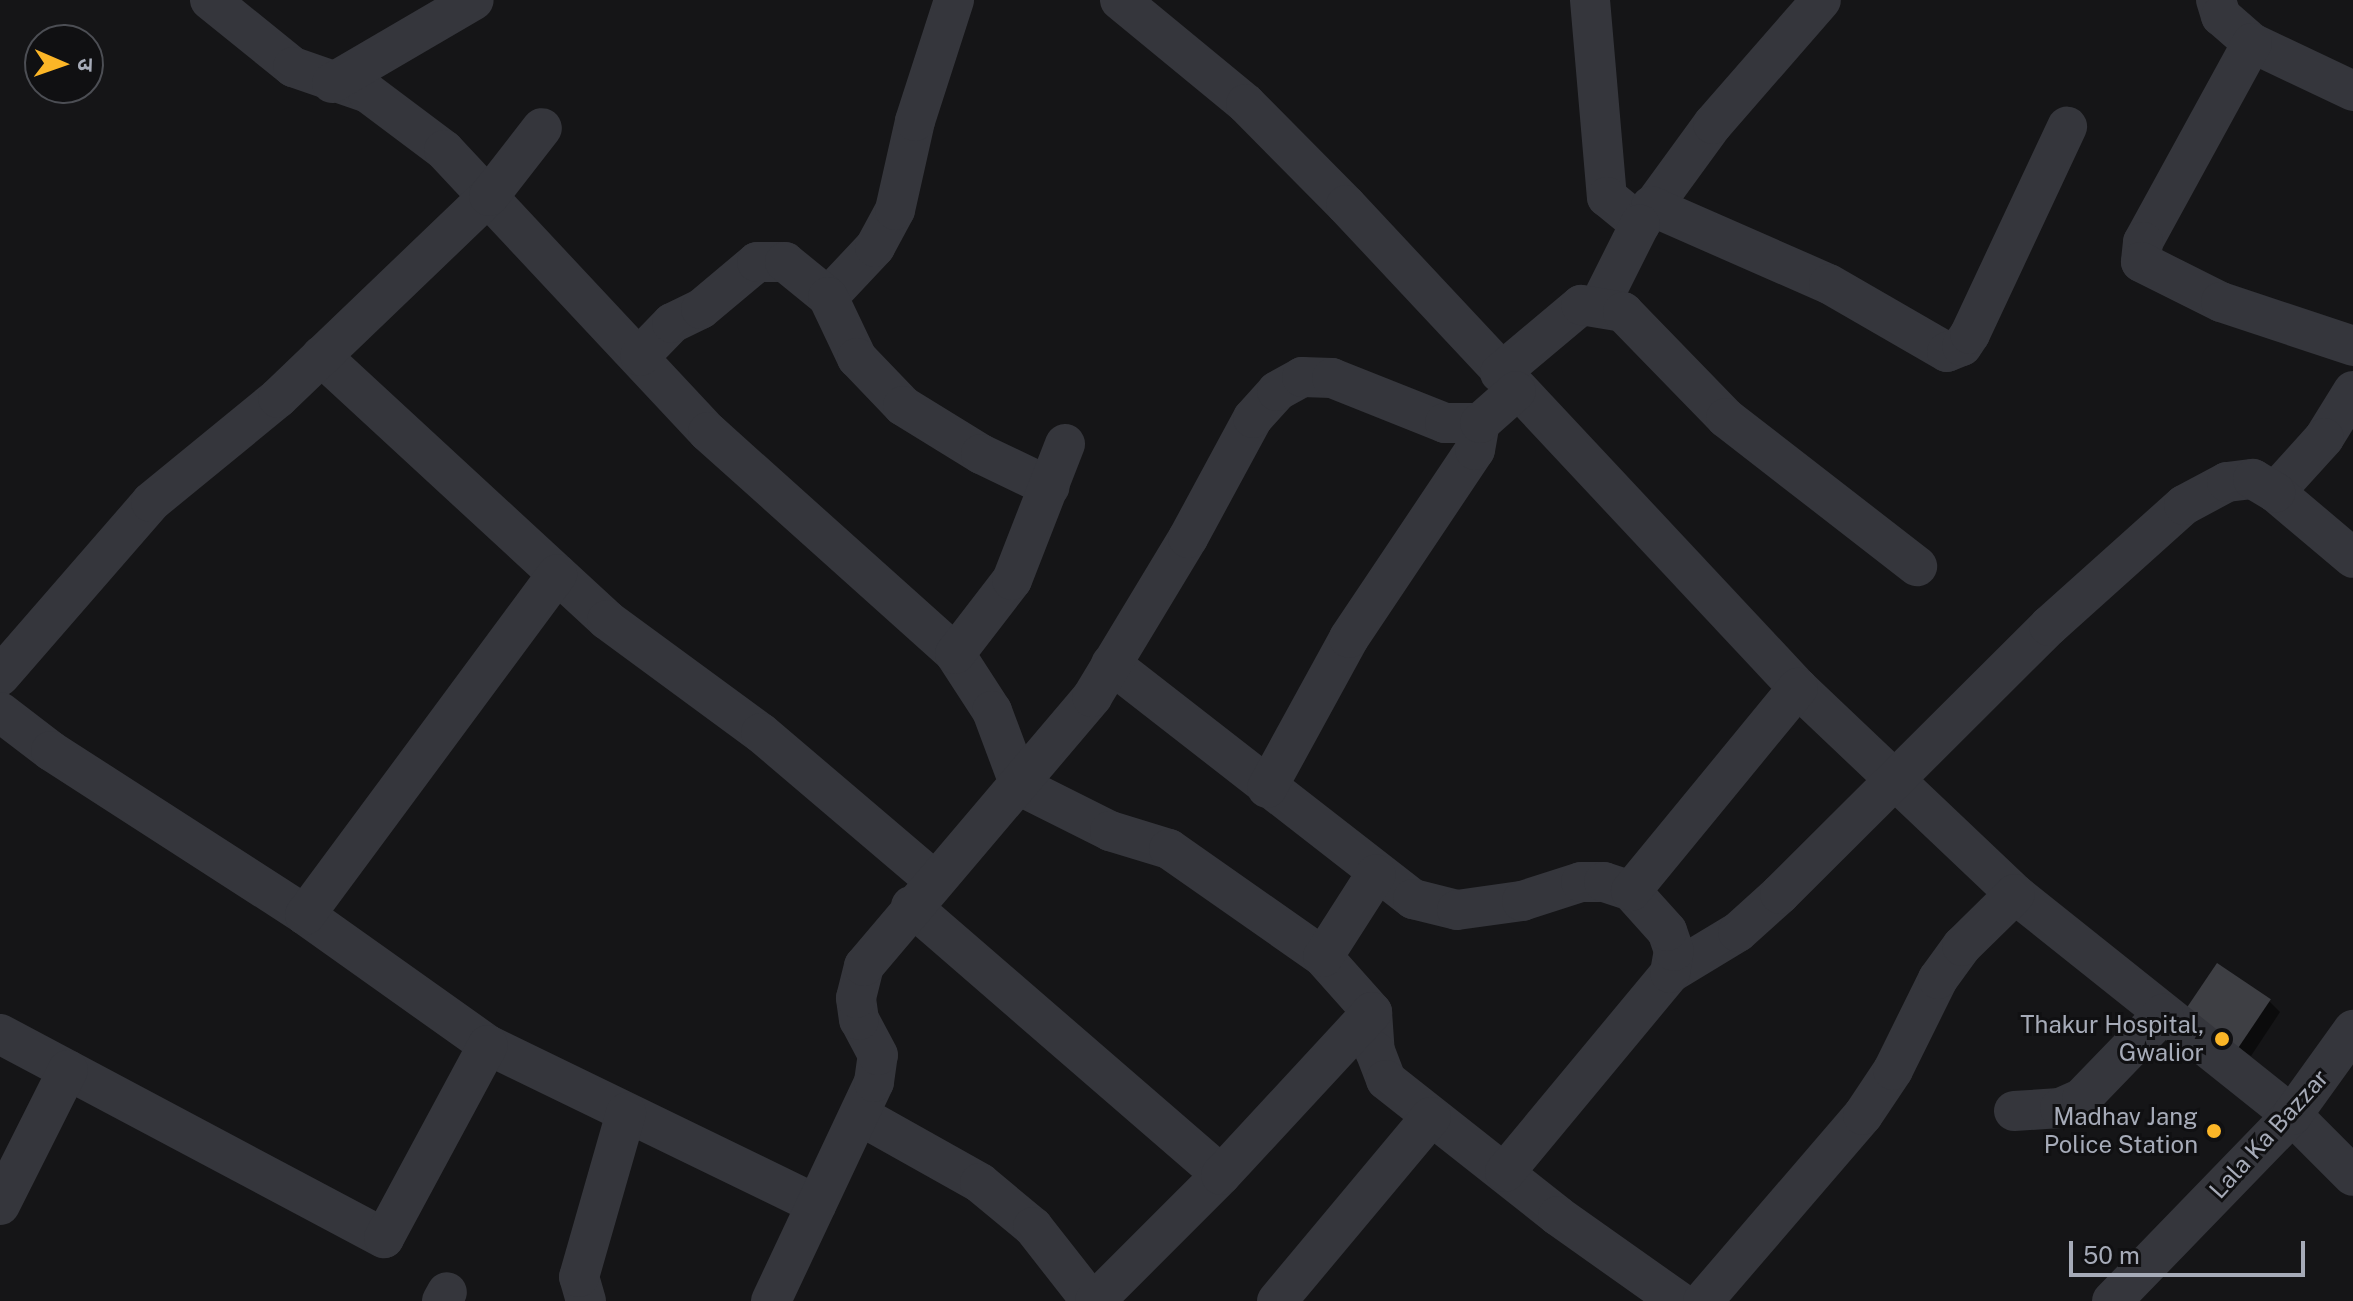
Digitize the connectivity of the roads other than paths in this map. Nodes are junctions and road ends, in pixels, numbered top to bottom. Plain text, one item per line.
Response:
1 (210, 0) edge
2 (474, 0) edge
3 (954, 0) edge
4 (1120, 0) edge
5 (1590, 0) edge
6 (1821, 0) edge
7 (2216, 0) edge
8 (2252, 43) junction
9 (332, 83) junction
10 (2353, 91) edge
11 (2067, 127) dead end
12 (542, 128) dead end
13 (489, 196) junction
14 (1646, 215) junction
15 (828, 297) junction
16 (1600, 304) junction
17 (2353, 346) edge
18 (321, 356) junction
19 (640, 356) junction
20 (1508, 382) junction
21 (2353, 391) edge
22 (1480, 423) junction
23 (1065, 444) dead end
24 (1050, 487) junction
25 (2275, 492) junction
26 (2353, 558) edge
27 (1917, 566) dead end
28 (557, 574) junction
29 (955, 654) junction
30 (1111, 664) junction
31 (0, 676) edge
32 (1798, 688) junction
33 (0, 712) edge
34 (1897, 782) junction
35 (1020, 786) junction
36 (1267, 788) junction
37 (1376, 874) junction
38 (1631, 891) junction
39 (923, 893) junction
40 (2015, 894) junction
41 (305, 915) junction
42 (1323, 957) junction
43 (1670, 973) junction
44 (1372, 1012) junction
45 (2163, 1014) junction
46 (2353, 1030) edge
47 (0, 1034) edge
48 (488, 1045) junction
49 (68, 1070) junction
50 (2014, 1111) dead end
51 (626, 1113) junction
52 (859, 1115) junction
53 (2292, 1115) junction
54 (1431, 1117) junction
55 (1505, 1172) junction
56 (1221, 1175) junction
57 (2353, 1176) edge
58 (816, 1204) junction
59 (0, 1205) edge
60 (586, 1301) edge
61 (771, 1301) edge
62 (1093, 1301) edge
63 (1277, 1301) edge
64 (1678, 1301) edge
65 (1703, 1301) edge
66 (2112, 1301) edge

1 - 9 street
2 - 9 street
3 - 15 street
4 - 20 street
5 - 14 street
6 - 14 street
7 - 8 street
8 - 10 street
8 - 17 street
9 - 13 street
11 - 14 street
12 - 13 street
13 - 18 street
13 - 19 street
14 - 16 street
15 - 19 street
15 - 24 street
16 - 20 street
16 - 27 street
18 - 28 street
18 - 31 street
19 - 29 street
20 - 22 street
20 - 32 street
21 - 25 street
22 - 30 street
22 - 36 street
23 - 24 street
24 - 29 street
25 - 26 street
25 - 34 street
28 - 39 street
28 - 41 street
29 - 35 street
30 - 35 street
30 - 36 street
32 - 34 street
32 - 38 street
33 - 41 street
34 - 40 street
34 - 43 street
35 - 39 street
35 - 42 street
36 - 37 street
37 - 38 street
37 - 42 street
38 - 43 street
39 - 52 street
39 - 56 street
40 - 45 street
40 - 65 street
41 - 48 street
42 - 44 street
43 - 55 street
44 - 54 street
44 - 56 street
45 - 50 street
45 - 53 street
46 - 53 street, Lala Ka Bazzar
47 - 49 street
48 - 49 street
48 - 51 street
49 - 59 street
51 - 58 street
51 - 60 street
52 - 58 street
52 - 62 street
53 - 57 street
53 - 66 street, Lala Ka Bazzar
54 - 55 street
54 - 63 street
55 - 64 street
56 - 62 street
58 - 61 street

